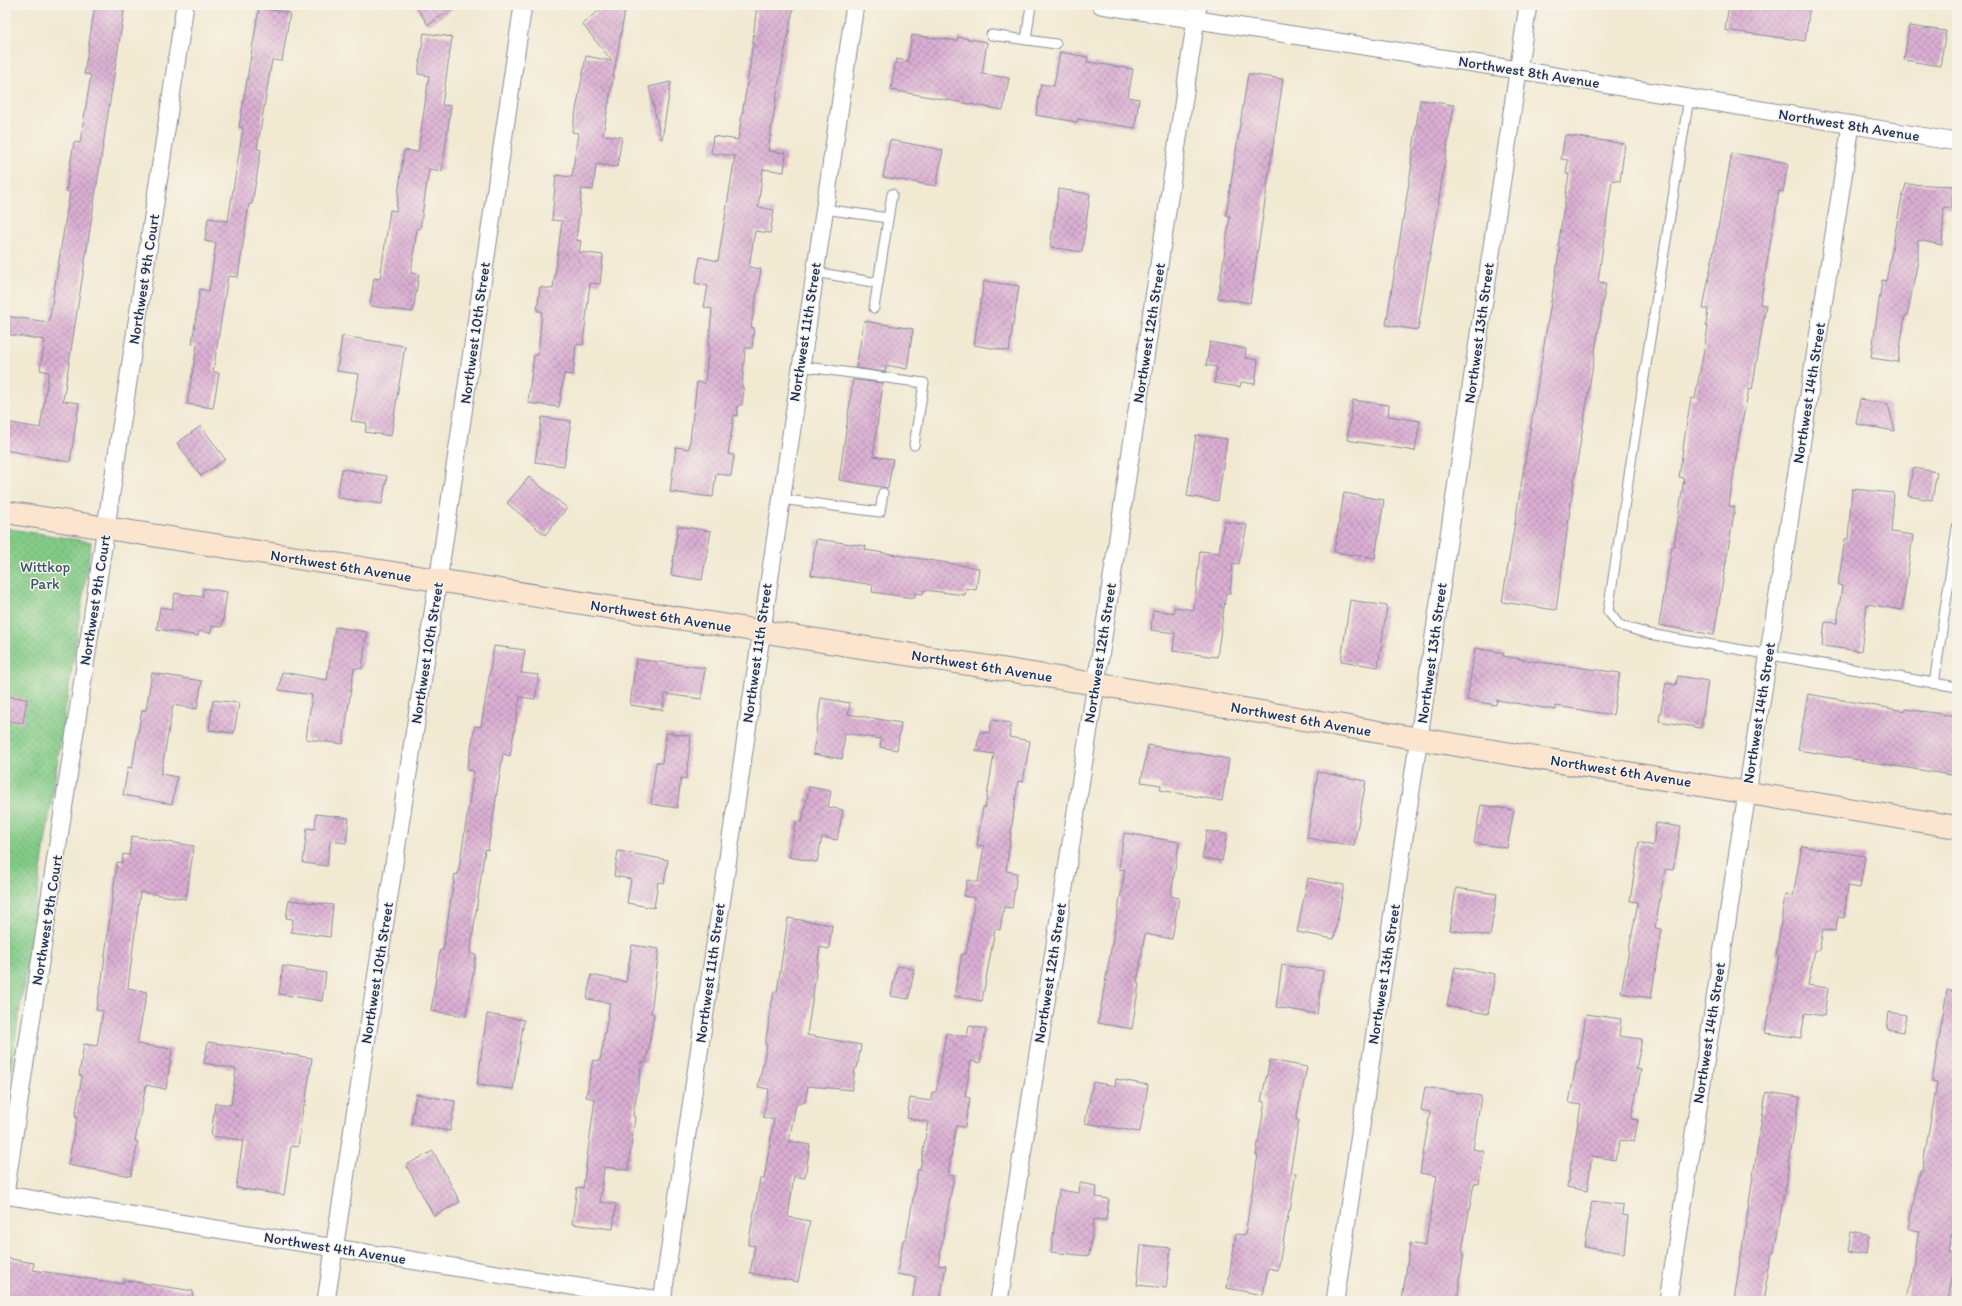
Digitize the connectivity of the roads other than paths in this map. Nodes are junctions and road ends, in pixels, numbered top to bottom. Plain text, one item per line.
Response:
1 (185, 5) edge
2 (522, 5) edge
3 (855, 5) edge
4 (1030, 5) edge
5 (1101, 5) edge
6 (1528, 5) edge
7 (1197, 13) edge
8 (991, 35) dead end
9 (1026, 40) junction
10 (1056, 44) dead end
11 (1518, 70) junction
12 (1689, 98) junction
13 (1851, 125) junction
14 (1957, 142) edge
15 (892, 194) dead end
16 (824, 209) junction
17 (888, 218) junction
18 (814, 272) junction
19 (878, 283) junction
20 (874, 308) dead end
21 (800, 366) junction
22 (914, 444) dead end
23 (883, 493) dead end
24 (780, 499) junction
25 (5, 512) edge
26 (106, 528) junction
27 (1957, 528) edge
28 (438, 581) junction
29 (760, 631) junction
30 (1768, 655) junction
31 (1096, 684) junction
32 (1934, 684) junction
33 (1957, 688) edge
34 (1420, 739) junction
35 (1747, 791) junction
36 (1957, 827) edge
37 (5, 1195) edge
38 (334, 1248) junction
39 (326, 1301) edge
40 (662, 1301) edge
41 (665, 1301) edge
42 (999, 1301) edge
43 (1335, 1301) edge
44 (1668, 1301) edge

1 - 26 street, Northwest 9th Court
2 - 28 street, Northwest 10th Street
3 - 16 street, Northwest 11th Street
4 - 9 lane
5 - 7 street, Northwest 8th Avenue
6 - 11 street, Northwest 13th Street
7 - 11 street, Northwest 8th Avenue
7 - 31 street, Northwest 12th Street
8 - 9 lane
9 - 10 lane
11 - 12 street, Northwest 8th Avenue
11 - 34 street, Northwest 13th Street
12 - 13 street, Northwest 8th Avenue
12 - 30 lane
13 - 14 street, Northwest 8th Avenue
13 - 30 street, Northwest 14th Street
15 - 17 lane
16 - 17 lane
16 - 18 street, Northwest 11th Street
17 - 19 lane
18 - 19 lane
18 - 21 street, Northwest 11th Street
19 - 20 lane
21 - 22 lane
21 - 24 street, Northwest 11th Street
23 - 24 lane
24 - 29 street, Northwest 11th Street
25 - 26 street, Northwest 6th Avenue
26 - 28 street, Northwest 6th Avenue
26 - 37 street, Northwest 9th Court
27 - 32 lane
28 - 29 street, Northwest 6th Avenue
28 - 38 street, Northwest 10th Street
29 - 31 street, Northwest 6th Avenue
29 - 40 street, Northwest 11th Street
30 - 32 lane
30 - 35 street, Northwest 14th Street
31 - 34 street, Northwest 6th Avenue
31 - 42 street, Northwest 12th Street
32 - 33 lane
34 - 35 street, Northwest 6th Avenue
34 - 43 street, Northwest 13th Street
35 - 36 street, Northwest 6th Avenue
35 - 44 street, Northwest 14th Street
37 - 38 street, Northwest 4th Avenue
38 - 39 street, Northwest 10th Street
38 - 40 street, Northwest 4th Avenue
40 - 41 street, Northwest 4th Avenue

